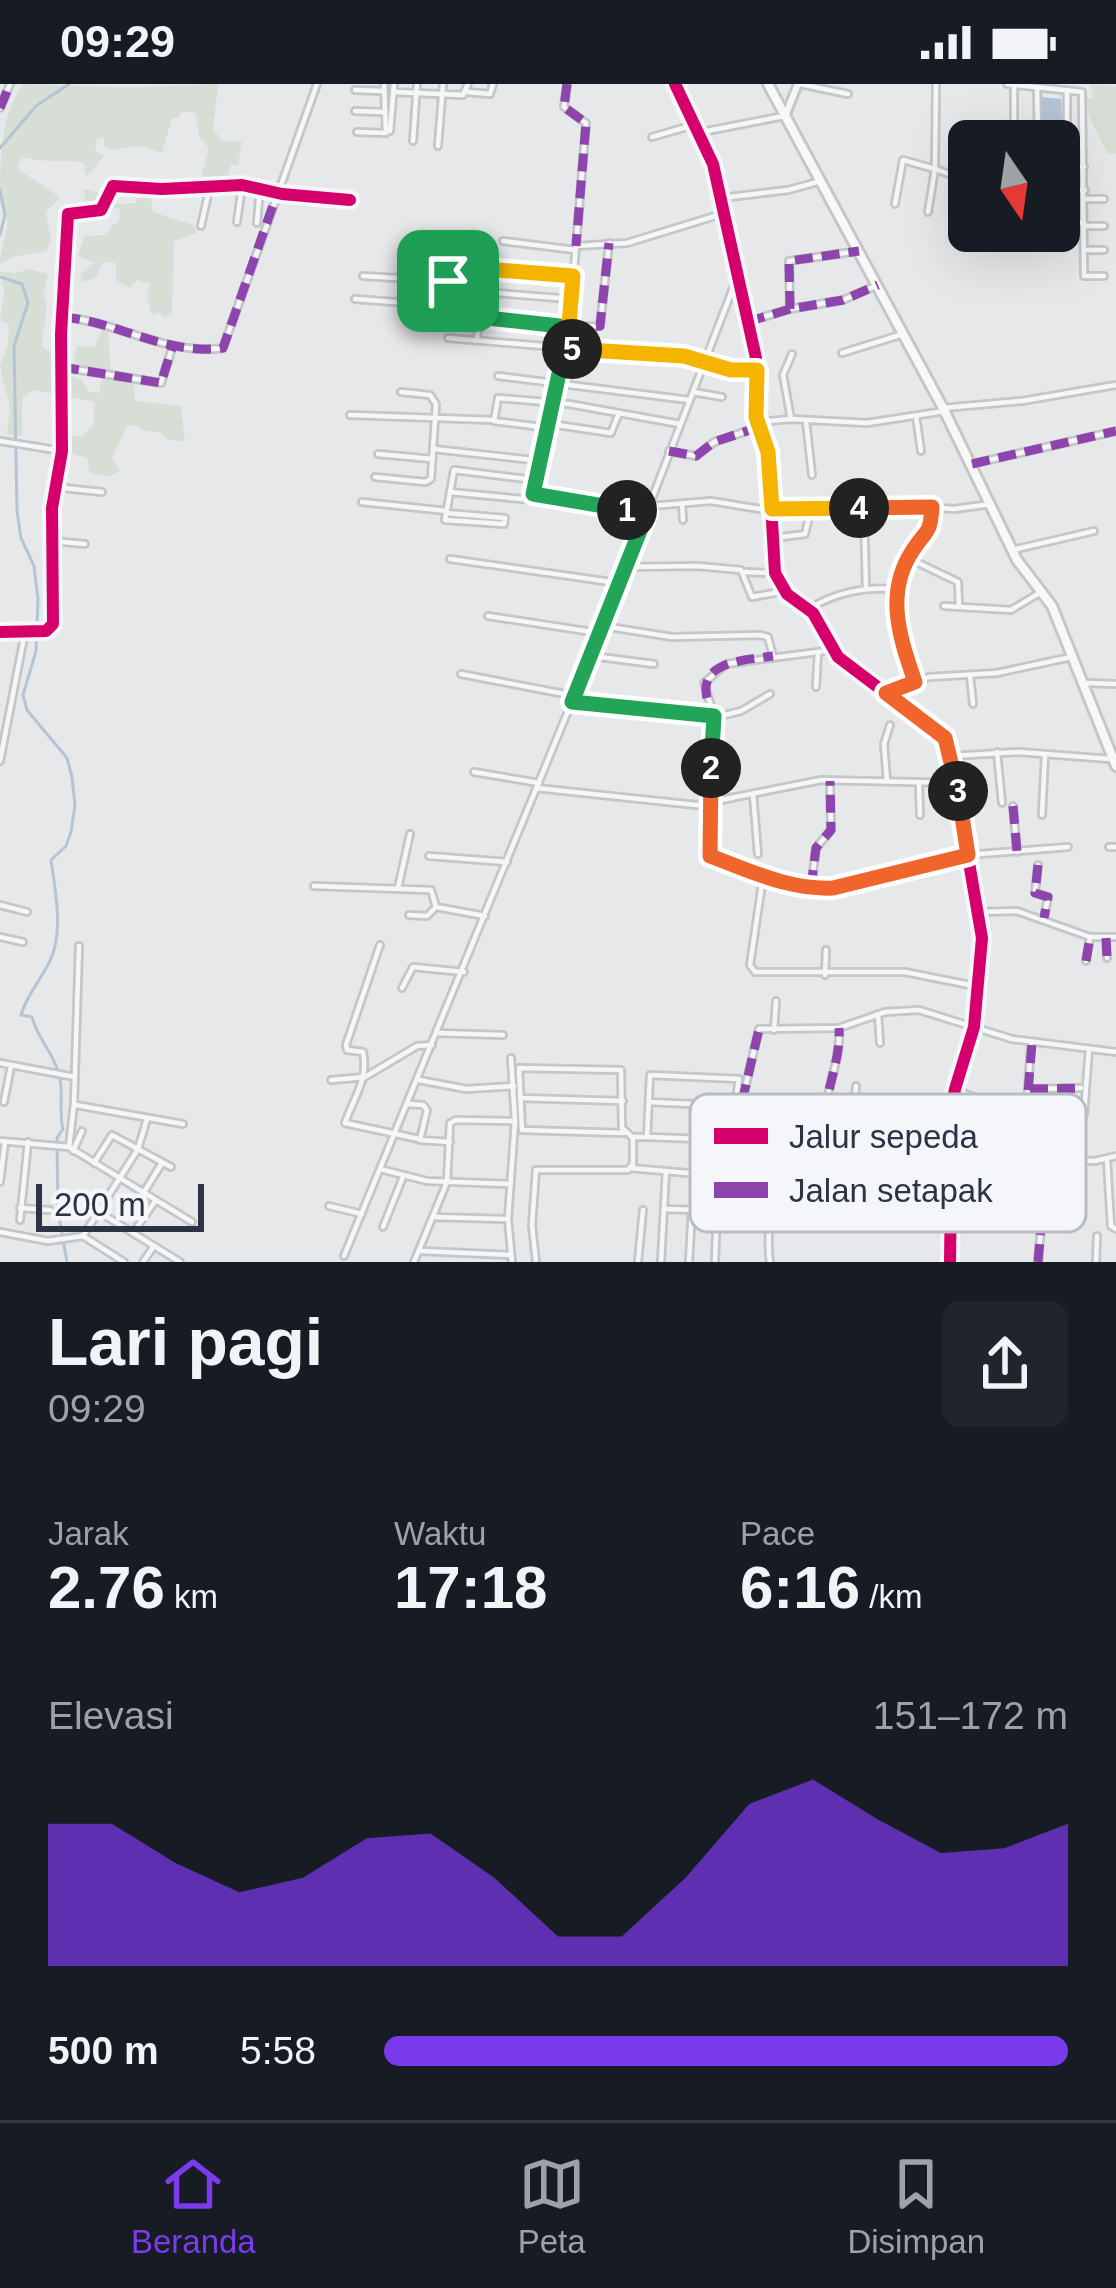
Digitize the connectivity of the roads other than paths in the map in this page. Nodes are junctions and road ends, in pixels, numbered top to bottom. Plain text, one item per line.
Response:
1 (10, 84) edge
2 (317, 84) edge
3 (443, 84) edge
4 (493, 84) edge
5 (567, 84) edge
6 (675, 84) edge
7 (768, 84) edge
8 (799, 84) edge
9 (937, 84) edge
10 (1011, 84) edge
11 (1033, 86) edge
12 (384, 87) edge
13 (393, 88) edge
14 (417, 88) edge
15 (468, 88) edge
16 (355, 89) dead end
17 (1067, 90) junction
18 (442, 94) junction
19 (848, 94) dead end
20 (0, 107) edge
21 (355, 110) dead end
22 (383, 112) junction
23 (784, 116) junction
24 (1013, 120) edge
25 (1036, 120) edge
26 (1065, 120) edge
27 (697, 124) junction
28 (356, 131) dead end
29 (390, 131) dead end
30 (701, 133) junction
31 (652, 136) dead end
32 (413, 141) dead end
33 (1082, 144) joint
34 (438, 146) dead end
35 (1080, 167) edge
36 (1084, 167) junction
37 (934, 169) junction
38 (948, 174) edge
39 (820, 181) junction
40 (242, 185) junction
41 (210, 186) junction
42 (260, 188) junction
43 (278, 191) junction
44 (1080, 194) edge
45 (1085, 195) junction
46 (722, 198) junction
47 (1104, 199) dead end
48 (350, 200) dead end
49 (895, 204) dead end
50 (928, 212) dead end
51 (725, 213) junction
52 (237, 222) dead end
53 (257, 223) dead end
54 (1080, 223) edge
55 (1084, 224) junction
56 (202, 226) dead end
57 (1103, 226) dead end
58 (503, 241) dead end
59 (609, 243) junction
60 (575, 248) junction
61 (1085, 250) junction
62 (1104, 250) dead end
63 (859, 251) junction
64 (737, 275) junction
65 (363, 276) dead end
66 (573, 276) junction
67 (1104, 276) dead end
68 (447, 285) junction
69 (878, 285) junction
70 (355, 299) dead end
71 (571, 299) junction
72 (448, 306) junction
73 (790, 309) junction
74 (62, 317) junction
75 (479, 317) junction
76 (747, 322) junction
77 (569, 327) junction
78 (904, 334) junction
79 (448, 338) dead end
80 (477, 340) junction
81 (173, 345) junction
82 (567, 348) junction
83 (842, 353) dead end
84 (792, 354) dead end
85 (704, 362) junction
86 (62, 367) junction
87 (757, 370) junction
88 (498, 376) dead end
89 (558, 382) junction
90 (1116, 385) edge
91 (401, 392) dead end
92 (692, 392) junction
93 (722, 397) dead end
94 (689, 400) junction
95 (555, 404) junction
96 (944, 410) junction
97 (619, 413) junction
98 (350, 416) dead end
99 (916, 416) junction
100 (436, 418) junction
101 (791, 419) junction
102 (493, 420) junction
103 (806, 420) junction
104 (680, 424) junction
105 (759, 425) junction
106 (550, 426) junction
107 (1116, 431) edge
108 (0, 441) edge
109 (434, 449) junction
110 (62, 451) junction
111 (669, 451) junction
112 (921, 451) dead end
113 (378, 454) dead end
114 (432, 459) junction
115 (542, 461) junction
116 (972, 464) junction
117 (812, 475) dead end
118 (375, 477) dead end
119 (535, 480) junction
120 (54, 488) junction
121 (102, 491) dead end
122 (450, 492) junction
123 (532, 497) junction
124 (362, 502) dead end
125 (682, 503) junction
126 (992, 504) junction
127 (932, 507) junction
128 (811, 508) junction
129 (864, 508) junction
130 (648, 509) junction
131 (772, 509) junction
132 (447, 512) junction
133 (530, 512) dead end
134 (682, 520) dead end
135 (1094, 530) dead end
136 (774, 538) junction
137 (52, 541) junction
138 (85, 544) dead end
139 (1012, 550) junction
140 (909, 558) junction
141 (450, 559) dead end
142 (626, 566) junction
143 (744, 572) junction
144 (775, 573) junction
145 (618, 584) junction
146 (866, 589) junction
147 (898, 590) junction
148 (785, 591) junction
149 (1041, 592) junction
150 (944, 606) dead end
151 (959, 606) junction
152 (809, 609) junction
153 (488, 616) dead end
154 (603, 626) junction
155 (0, 632) edge
156 (25, 632) junction
157 (599, 634) junction
158 (833, 650) junction
159 (818, 652) junction
160 (592, 656) junction
161 (772, 656) junction
162 (1071, 657) junction
163 (654, 664) dead end
164 (461, 674) dead end
165 (970, 675) junction
166 (915, 682) junction
167 (1082, 683) junction
168 (1116, 684) edge
169 (816, 687) dead end
170 (886, 693) junction
171 (770, 694) dead end
172 (573, 699) junction
173 (973, 704) dead end
174 (714, 716) junction
175 (890, 725) dead end
176 (997, 752) junction
177 (1045, 755) junction
178 (951, 756) junction
179 (0, 761) edge
180 (1115, 762) edge
181 (474, 772) dead end
182 (830, 781) junction
183 (887, 781) junction
184 (920, 782) junction
185 (956, 783) junction
186 (537, 786) junction
187 (753, 794) junction
188 (1002, 803) dead end
189 (712, 804) junction
190 (1013, 806) dead end
191 (920, 815) dead end
192 (1042, 815) dead end
193 (410, 834) dead end
194 (1068, 847) dead end
195 (1017, 853) junction
196 (758, 854) dead end
197 (968, 855) junction
198 (429, 856) dead end
199 (507, 862) junction
200 (1038, 865) dead end
201 (763, 877) junction
202 (314, 886) dead end
203 (398, 888) junction
204 (811, 888) junction
205 (0, 905) edge
206 (436, 907) junction
207 (26, 912) dead end
208 (979, 913) junction
209 (409, 915) dead end
210 (485, 916) junction
211 (1044, 918) junction
212 (0, 937) edge
213 (1090, 937) junction
214 (1116, 937) edge
215 (1106, 938) junction
216 (23, 942) dead end
217 (380, 945) dead end
218 (80, 946) dead end
219 (826, 950) dead end
220 (1107, 958) dead end
221 (1087, 961) dead end
222 (464, 972) junction
223 (826, 974) junction
224 (980, 987) junction
225 (402, 988) dead end
226 (776, 1001) dead end
227 (878, 1014) junction
228 (974, 1027) junction
229 (839, 1028) junction
230 (774, 1030) junction
231 (436, 1033) junction
232 (503, 1036) dead end
233 (880, 1043) dead end
234 (1032, 1043) junction
235 (432, 1045) junction
236 (1089, 1049) junction
237 (1116, 1052) edge
238 (511, 1058) dead end
239 (0, 1063) edge
240 (11, 1066) junction
241 (76, 1077) junction
242 (365, 1077) junction
243 (419, 1079) junction
244 (332, 1080) dead end
245 (514, 1085) junction
246 (856, 1086) dead end
247 (1084, 1088) junction
248 (955, 1089) junction
249 (1030, 1089) junction
250 (737, 1094) edge
251 (744, 1094) edge
252 (827, 1094) edge
253 (855, 1094) edge
254 (954, 1094) edge
255 (968, 1094) edge
256 (1029, 1094) edge
257 (1084, 1094) edge
258 (520, 1098) junction
259 (622, 1101) junction
260 (4, 1102) dead end
261 (649, 1102) junction
262 (408, 1104) junction
263 (690, 1104) edge
264 (74, 1105) junction
265 (147, 1119) junction
266 (515, 1121) junction
267 (183, 1124) dead end
268 (82, 1131) dead end
269 (624, 1133) junction
270 (396, 1135) junction
271 (633, 1137) junction
272 (647, 1137) junction
273 (418, 1139) junction
274 (690, 1139) edge
275 (3, 1141) edge
276 (28, 1142) junction
277 (450, 1142) junction
278 (64, 1147) junction
279 (138, 1149) junction
280 (1116, 1156) edge
281 (1086, 1160) edge
282 (1107, 1160) junction
283 (163, 1162) junction
284 (94, 1163) junction
285 (171, 1166) dead end
286 (380, 1168) junction
287 (630, 1168) junction
288 (666, 1172) junction
289 (690, 1174) edge
290 (403, 1176) junction
291 (119, 1178) junction
292 (0, 1182) edge
293 (447, 1182) junction
294 (510, 1184) junction
295 (144, 1192) junction
296 (156, 1200) junction
297 (329, 1206) dead end
298 (20, 1208) junction
299 (664, 1208) junction
300 (690, 1209) edge
301 (50, 1210) dead end
302 (644, 1210) dead end
303 (99, 1212) junction
304 (362, 1214) junction
305 (433, 1217) junction
306 (508, 1219) junction
307 (20, 1220) dead end
308 (192, 1222) dead end
309 (383, 1227) dead end
310 (1116, 1229) edge
311 (0, 1232) edge
312 (691, 1232) edge
313 (717, 1232) edge
314 (771, 1232) edge
315 (951, 1232) edge
316 (1041, 1232) edge
317 (133, 1234) junction
318 (83, 1236) junction
319 (1097, 1236) dead end
320 (154, 1246) junction
321 (420, 1251) junction
322 (344, 1256) dead end
323 (512, 1259) edge
324 (122, 1262) edge
325 (143, 1262) edge
326 (180, 1262) edge
327 (414, 1262) edge
328 (536, 1262) edge
329 (638, 1262) edge
330 (661, 1262) edge
331 (689, 1262) edge
332 (716, 1262) edge
333 (770, 1262) edge
334 (950, 1262) edge
335 (1038, 1262) edge
336 (1096, 1262) edge

1 - 20 street
2 - 43 street
3 - 18 street
4 - 15 street
5 - 60 street
6 - 27 street
7 - 23 main road
8 - 19 street
8 - 23 street
9 - 37 street
10 - 11 street
10 - 24 street
11 - 17 street
11 - 25 street
12 - 16 street
12 - 22 street
13 - 14 street
13 - 29 street
14 - 18 street
14 - 32 street
15 - 18 street
17 - 26 street
17 - 33 street
18 - 34 street
21 - 22 street
22 - 28 street
23 - 30 street
23 - 39 main road
27 - 30 street
27 - 31 street
30 - 46 street
33 - 36 street
35 - 36 street
36 - 45 street
37 - 38 street
37 - 49 street
37 - 50 street
39 - 46 street
39 - 63 main road
40 - 41 street
40 - 42 street
40 - 52 street
41 - 56 street
41 - 74 street
42 - 43 street
42 - 53 street
43 - 48 street
43 - 81 street
44 - 45 street
45 - 47 street
45 - 55 street
46 - 51 street
51 - 59 street
51 - 64 street
54 - 55 street
55 - 57 street
55 - 61 street
58 - 60 street
59 - 60 street
59 - 77 street
60 - 66 street
61 - 62 street
61 - 67 street
63 - 69 main road
63 - 73 street
64 - 76 street
64 - 85 street
65 - 68 street
66 - 68 street
66 - 71 street
68 - 71 street
68 - 72 street
69 - 73 street
69 - 78 main road
70 - 72 street
71 - 77 street
72 - 75 street
73 - 76 street
74 - 81 street
74 - 86 street
75 - 77 street
75 - 80 street
76 - 87 street
77 - 82 street
78 - 83 street
78 - 96 main road
79 - 80 street
80 - 82 street
81 - 86 street
82 - 85 street
82 - 89 street
84 - 101 street
85 - 87 street
85 - 92 street
86 - 110 street
87 - 105 street
88 - 89 street
89 - 94 street
89 - 95 street
90 - 96 street
91 - 100 street
92 - 93 street
92 - 94 street
94 - 104 street
95 - 97 street
95 - 102 street
95 - 106 street
96 - 99 street
96 - 116 main road
97 - 104 street
97 - 106 street
98 - 100 street
99 - 103 street
99 - 112 street
100 - 102 street
100 - 109 street
101 - 103 street
101 - 105 street
102 - 106 street
103 - 117 street
104 - 111 street
105 - 111 street
105 - 131 street
106 - 115 street
107 - 116 street
108 - 110 street
109 - 114 street
109 - 115 street
110 - 120 street
111 - 130 street
113 - 114 street
114 - 118 street
115 - 119 street
116 - 126 main road
119 - 122 street
119 - 123 street
120 - 121 street
120 - 137 street
122 - 123 street
122 - 132 street
123 - 130 street
123 - 133 street
124 - 132 street
125 - 130 street
125 - 131 street
125 - 134 street
126 - 127 street
126 - 139 main road
127 - 129 street
127 - 140 street
128 - 129 street
128 - 131 street
128 - 136 street
129 - 146 street
130 - 142 street
131 - 136 street
132 - 132 street
135 - 139 street
136 - 144 street
137 - 138 street
137 - 156 street
139 - 149 main road
140 - 147 street
140 - 151 street
141 - 145 street
142 - 143 street
142 - 145 street
143 - 144 street
143 - 148 street
144 - 148 street
145 - 154 street
146 - 147 street
146 - 152 street
147 - 166 street
148 - 152 street
149 - 151 street
149 - 162 main road
150 - 151 street
152 - 158 street
153 - 157 street
154 - 157 street
154 - 161 street
155 - 156 street
156 - 179 street
157 - 160 street
158 - 159 street
158 - 170 street
159 - 161 street
159 - 169 street
160 - 163 street
160 - 172 street
161 - 174 street
162 - 165 street
162 - 167 main road
164 - 172 street
165 - 166 street
165 - 173 street
166 - 170 street
167 - 168 street
167 - 180 main road
170 - 178 street
171 - 174 street
172 - 174 street
172 - 186 street
174 - 189 street
175 - 183 street
176 - 177 street
176 - 178 street
176 - 188 street
177 - 180 street
177 - 192 street
178 - 185 street
181 - 186 street
182 - 183 street
182 - 187 street
182 - 204 street
183 - 184 street
184 - 185 street
184 - 191 street
185 - 197 street
186 - 189 street
186 - 199 street
187 - 189 street
187 - 196 street
189 - 201 street
190 - 195 street
193 - 203 street
194 - 195 street
195 - 197 street
197 - 204 street
197 - 208 street
198 - 199 street
199 - 210 street
200 - 211 street
201 - 204 street
201 - 223 street
202 - 203 street
203 - 206 street
205 - 207 street
206 - 209 street
206 - 210 street
208 - 211 street
208 - 224 street
210 - 222 street
211 - 213 street
212 - 216 street
213 - 215 street
213 - 221 street
214 - 215 street
215 - 220 street
217 - 242 street
218 - 241 street
219 - 223 street
222 - 225 street
222 - 231 street
223 - 224 street
224 - 228 street
226 - 230 street
227 - 228 street
227 - 229 street
227 - 233 street
228 - 234 street
228 - 248 street
229 - 230 street
229 - 252 street
230 - 251 street
231 - 232 street
231 - 235 street
234 - 236 street
234 - 249 street
235 - 242 street
235 - 243 street
236 - 237 street
236 - 247 street
238 - 245 street
239 - 240 street
240 - 241 street
240 - 260 street
241 - 264 street
242 - 244 street
242 - 270 street
243 - 245 street
243 - 262 street
245 - 266 street
246 - 253 street
247 - 249 street
247 - 257 street
248 - 254 street
248 - 255 street
249 - 256 street
250 - 261 street
258 - 259 street
258 - 259 street
258 - 269 street
259 - 269 street
261 - 263 street
261 - 272 street
262 - 270 street
262 - 273 street
264 - 265 street
264 - 278 street
265 - 267 street
265 - 279 street
266 - 277 street
266 - 294 street
268 - 278 street
269 - 271 street
270 - 273 street
270 - 286 street
271 - 272 street
271 - 287 street
272 - 274 street
273 - 277 street
275 - 276 street
275 - 292 street
276 - 278 street
276 - 298 street
277 - 293 street
278 - 284 street
279 - 283 street
279 - 284 street
279 - 291 street
280 - 282 street
281 - 282 street
282 - 310 street
283 - 285 street
283 - 295 street
284 - 291 street
286 - 290 street
286 - 304 street
287 - 288 street
287 - 328 street
288 - 289 street
288 - 299 street
290 - 293 street
290 - 309 street
291 - 295 street
291 - 303 street
293 - 294 street
293 - 305 street
294 - 306 street
295 - 296 street
296 - 308 street
296 - 317 street
297 - 304 street
298 - 301 street
298 - 307 street
299 - 300 street
299 - 330 street
302 - 329 street
303 - 317 street
303 - 318 street
304 - 322 street
305 - 306 street
305 - 321 street
306 - 323 street
311 - 318 street
312 - 331 street
313 - 332 street
314 - 333 street
315 - 334 street
316 - 335 street
317 - 320 street
318 - 324 street
319 - 336 street
320 - 325 street
320 - 326 street
321 - 323 street
321 - 327 street

